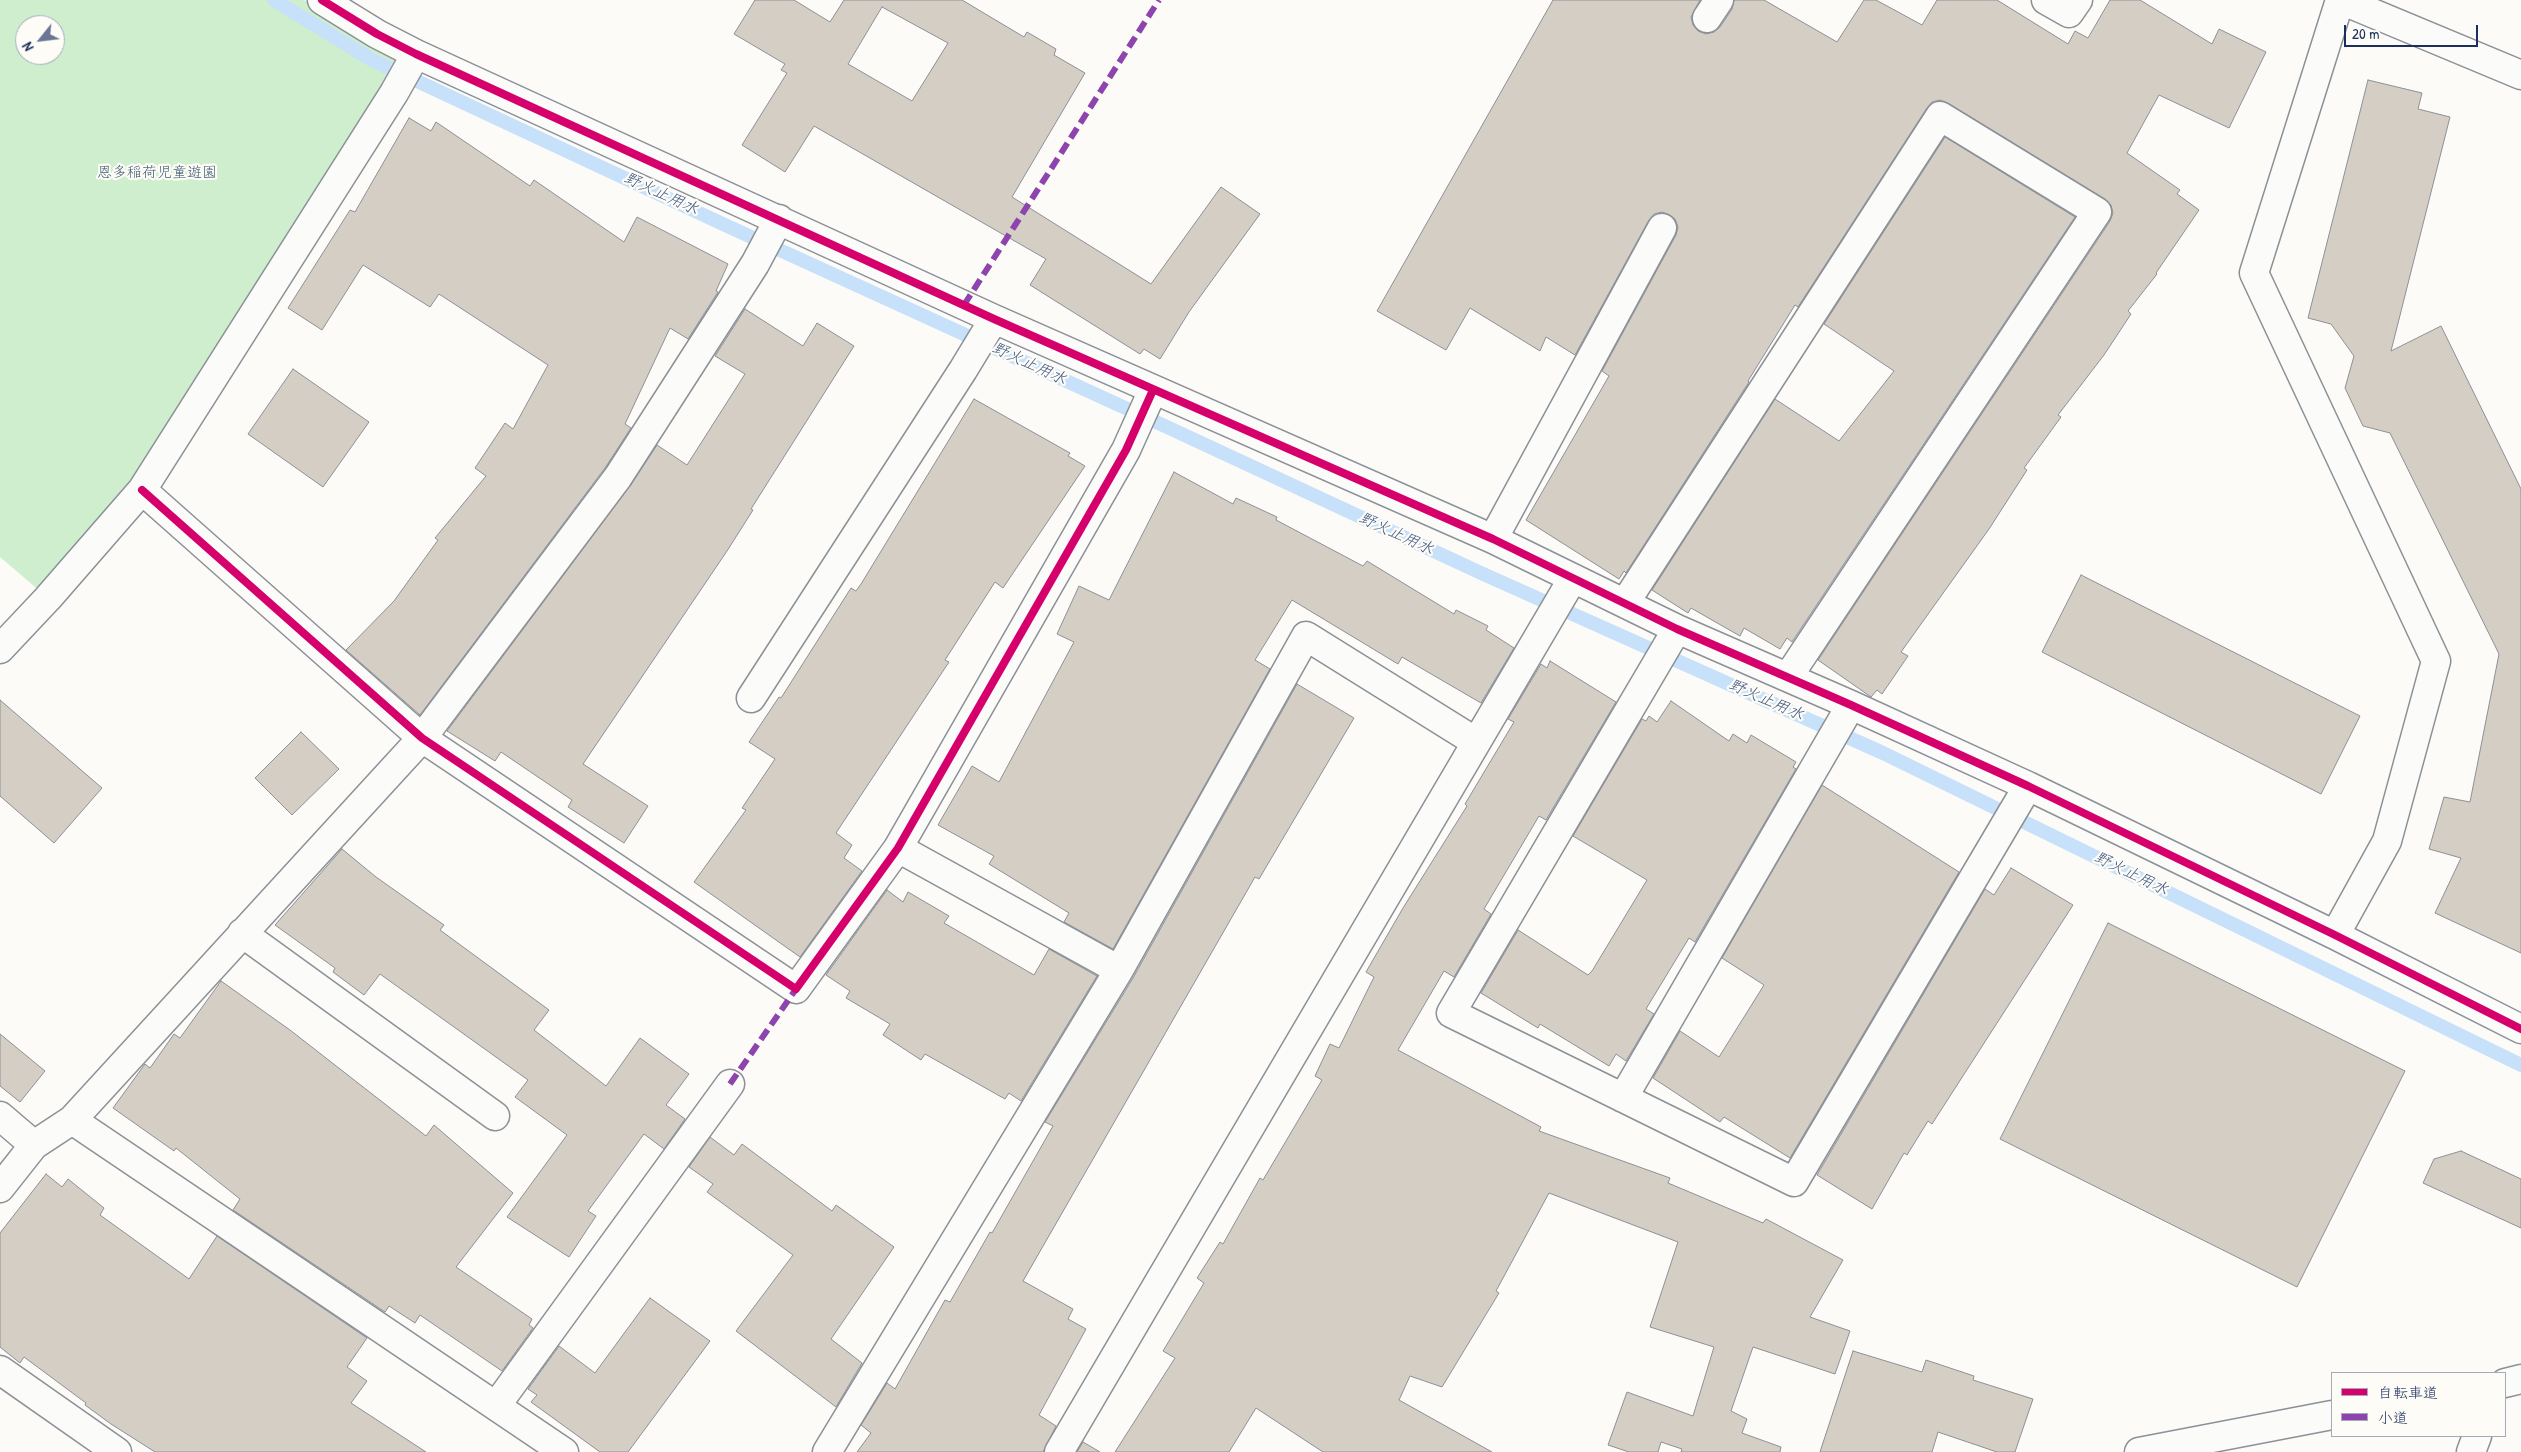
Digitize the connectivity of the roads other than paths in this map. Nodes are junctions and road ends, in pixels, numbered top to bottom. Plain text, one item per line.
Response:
1 (322, 0) edge
2 (2046, 0) edge
3 (2078, 0) edge
4 (2341, 0) edge
5 (414, 59) junction
6 (2521, 75) edge
7 (778, 221) junction
8 (1662, 228) dead end
9 (992, 321) junction
10 (1152, 392) junction
11 (142, 490) junction
12 (1493, 539) junction
13 (1569, 584) junction
14 (1625, 603) junction
15 (1674, 634) junction
16 (0, 649) edge
17 (1788, 677) junction
18 (751, 698) dead end
19 (1847, 712) junction
20 (422, 738) junction
21 (1476, 742) junction
22 (2025, 793) junction
23 (898, 848) junction
24 (242, 933) junction
25 (2336, 935) junction
26 (1119, 970) junction
27 (2521, 1029) edge
28 (730, 1084) dead end
29 (1623, 1098) junction
30 (0, 1116) edge
31 (495, 1116) dead end
32 (72, 1120) junction
33 (34, 1145) junction
34 (0, 1188) edge
35 (0, 1370) edge
36 (2521, 1379) edge
37 (2506, 1383) edge
38 (496, 1406) junction
39 (2331, 1415) edge
40 (2477, 1437) edge
41 (117, 1452) edge
42 (564, 1452) edge
43 (827, 1452) edge
44 (1059, 1452) edge
45 (2139, 1452) edge
46 (2471, 1452) edge

1 - 5 street
2 - 3 street
4 - 6 street
4 - 25 street
5 - 7 street
5 - 11 street
7 - 9 street
7 - 20 street
8 - 12 street
9 - 10 street
9 - 18 street
10 - 12 street
10 - 23 street
11 - 16 street
11 - 20 street
12 - 13 street
13 - 14 street
13 - 21 street
14 - 15 street
14 - 17 street
15 - 17 street
15 - 29 street
17 - 19 street
19 - 22 street
19 - 29 street
20 - 23 street
20 - 24 street
21 - 26 street
21 - 44 street
22 - 25 street
22 - 29 street
23 - 26 street
24 - 31 street
24 - 32 street
25 - 27 street
26 - 43 street
28 - 38 street
30 - 33 street
32 - 33 street
32 - 38 street
33 - 34 street
35 - 41 street
36 - 37 street
38 - 42 street
39 - 45 street
40 - 46 street

